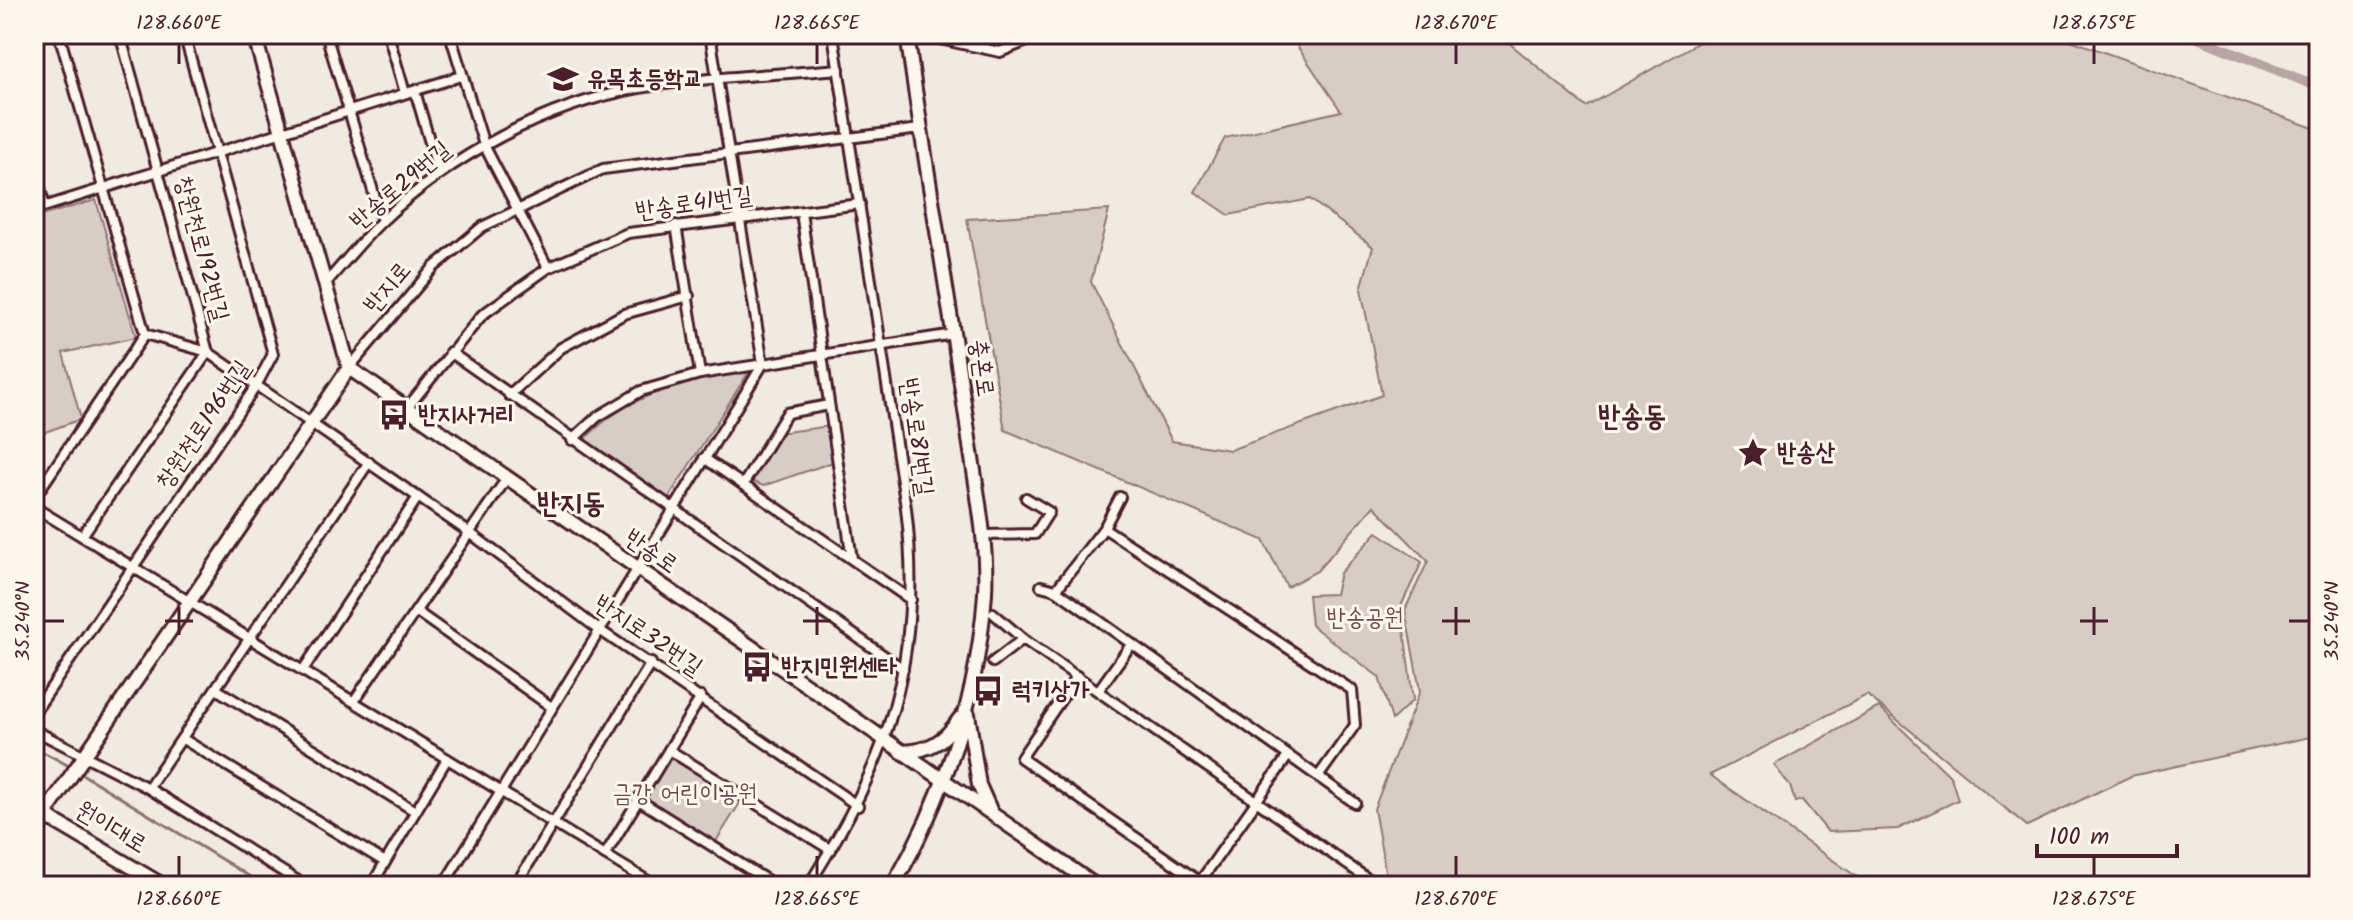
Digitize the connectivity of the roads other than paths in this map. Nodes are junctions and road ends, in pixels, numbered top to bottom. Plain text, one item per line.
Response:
1 (59, 34) edge
2 (120, 34) edge
3 (184, 34) edge
4 (254, 34) edge
5 (326, 34) edge
6 (388, 34) edge
7 (450, 34) edge
8 (710, 34) edge
9 (833, 34) edge
10 (907, 34) edge
11 (916, 34) edge
12 (976, 34) edge
13 (1044, 34) edge
14 (2313, 34) edge
15 (2319, 36) edge
16 (977, 48) junction
17 (839, 69) junction
18 (461, 76) junction
19 (718, 80) junction
20 (415, 91) junction
21 (405, 93) junction
22 (348, 112) junction
23 (920, 129) junction
24 (282, 133) junction
25 (850, 138) junction
26 (484, 145) junction
27 (216, 153) junction
28 (729, 154) junction
29 (34, 168) edge
30 (159, 170) junction
31 (439, 174) junction
32 (100, 190) junction
33 (860, 204) junction
34 (45, 206) junction
35 (515, 208) junction
36 (34, 210) edge
37 (801, 212) junction
38 (738, 217) junction
39 (382, 221) junction
40 (676, 225) junction
41 (548, 268) junction
42 (325, 284) junction
43 (689, 296) junction
44 (145, 334) junction
45 (954, 334) junction
46 (882, 345) junction
47 (208, 352) junction
48 (450, 352) junction
49 (822, 355) junction
50 (763, 364) junction
51 (349, 368) junction
52 (700, 374) junction
53 (256, 386) junction
54 (509, 395) junction
55 (829, 405) junction
56 (407, 408) junction
57 (312, 423) junction
58 (572, 440) junction
59 (704, 458) junction
60 (369, 462) junction
61 (507, 478) junction
62 (743, 485) junction
63 (418, 497) junction
64 (1120, 497) dead end
65 (34, 498) edge
66 (1026, 498) dead end
67 (34, 507) edge
68 (672, 510) junction
69 (1104, 528) junction
70 (470, 533) junction
71 (981, 535) junction
72 (82, 536) junction
73 (852, 559) junction
74 (132, 567) junction
75 (636, 568) junction
76 (1041, 586) dead end
77 (1056, 590) junction
78 (911, 600) junction
79 (192, 603) junction
80 (417, 612) junction
81 (993, 613) dead end
82 (598, 629) junction
83 (250, 638) junction
84 (1023, 639) junction
85 (1130, 646) junction
86 (993, 662) dead end
87 (651, 663) junction
88 (903, 669) junction
89 (303, 670) junction
90 (1077, 676) junction
91 (216, 689) junction
92 (1098, 691) junction
93 (701, 697) junction
94 (354, 701) junction
95 (550, 706) junction
96 (967, 709) junction
97 (34, 713) edge
98 (34, 730) edge
99 (183, 739) junction
100 (886, 741) junction
101 (669, 750) junction
102 (902, 752) junction
103 (1288, 756) junction
104 (85, 758) junction
105 (447, 759) junction
106 (1318, 777) junction
107 (945, 782) junction
108 (148, 788) junction
109 (501, 790) junction
110 (637, 799) junction
111 (1257, 801) junction
112 (1355, 803) dead end
113 (858, 806) junction
114 (415, 811) junction
115 (40, 812) edge
116 (993, 815) junction
117 (553, 823) junction
118 (34, 830) edge
119 (831, 850) junction
120 (605, 855) junction
121 (385, 862) junction
122 (521, 877) junction
123 (1368, 879) dead end
124 (1201, 885) edge
125 (164, 886) edge
126 (306, 886) edge
127 (371, 886) edge
128 (443, 886) edge
129 (515, 886) edge
130 (536, 886) edge
131 (656, 886) edge
132 (776, 886) edge
133 (808, 886) edge
134 (893, 886) edge
135 (1096, 886) edge

1 - 32 street
2 - 30 street, 창원천로192번길
3 - 27 street, 창원천로196번길
4 - 24 street
5 - 22 street
6 - 21 street
7 - 18 street
8 - 19 street
9 - 17 street, 반송로81번길
10 - 23 street, 충혼로
11 - 16 street
12 - 16 street
13 - 16 street
14 - 15 street
17 - 19 street, 반송로29번길
17 - 25 street, 반송로81번길
18 - 20 street
18 - 26 street
19 - 26 street, 반송로29번길
19 - 28 street
20 - 21 street
20 - 31 street
21 - 22 street
22 - 24 street
22 - 39 street
23 - 25 street, 반지로
23 - 45 street, 충혼로
24 - 27 street
24 - 42 street
25 - 28 street, 반지로
25 - 33 street, 반송로81번길
26 - 31 street, 반송로29번길
26 - 35 street
27 - 30 street
27 - 53 street, 창원천로196번길
28 - 35 street, 반지로
28 - 38 street
29 - 34 street
30 - 32 street
30 - 47 street, 창원천로192번길
31 - 39 street, 반송로29번길
32 - 34 street
32 - 44 street
33 - 37 street, 반송로41번길
33 - 46 street, 반송로81번길
34 - 36 street
35 - 41 street
35 - 51 street, 반지로
37 - 38 street, 반송로41번길
37 - 49 street
38 - 40 street, 반송로41번길
38 - 50 street
39 - 42 street, 반송로29번길
40 - 41 street, 반송로41번길
40 - 43 street
41 - 48 street, 반송로41번길
42 - 51 street
43 - 52 street
43 - 54 street
44 - 47 street, 반지로32번길
44 - 65 street
45 - 46 street
45 - 71 street, 충혼로
46 - 49 street
46 - 78 street, 반송로81번길
47 - 53 street, 반지로32번길
47 - 72 street, 창원천로192번길
48 - 54 street
48 - 56 street, 반송로41번길
49 - 50 street
49 - 55 street
50 - 52 street
50 - 59 street
51 - 56 street, 반송로
51 - 57 street, 반지로
52 - 58 street
53 - 57 street, 반지로32번길
53 - 74 street, 창원천로196번길
54 - 58 street
55 - 62 street
55 - 73 street
56 - 61 street, 반송로
57 - 60 street, 반지로32번길
57 - 79 street, 반지로
58 - 68 street
59 - 62 street
59 - 68 street
60 - 63 street, 반지로32번길
60 - 83 street
61 - 70 street
61 - 75 street, 반송로
62 - 73 street
63 - 70 street, 반지로32번길
63 - 89 street
64 - 69 street
66 - 71 street
67 - 72 street
68 - 75 street
68 - 88 street
69 - 77 street
69 - 106 street
70 - 80 street
70 - 82 street, 반지로32번길
71 - 96 street, 충혼로
72 - 74 street
73 - 78 street
74 - 79 street
74 - 97 street, 창원천로196번길
75 - 82 street
75 - 100 street, 반송로
76 - 77 street
77 - 85 street
78 - 88 street, 반송로81번길
79 - 83 street
79 - 104 street, 반지로
80 - 94 street
80 - 95 street
81 - 84 street
82 - 87 street, 반지로32번길
82 - 95 street
83 - 89 street
83 - 91 street
84 - 86 street
84 - 90 street
85 - 92 street
85 - 103 street
87 - 93 street, 반지로32번길
87 - 117 street
88 - 100 street, 반송로81번길
89 - 94 street
90 - 92 street
90 - 124 street
91 - 99 street
91 - 114 street
92 - 111 street
93 - 101 street
93 - 113 street, 반지로32번길
94 - 105 street
95 - 109 street
96 - 102 street, 충혼로
96 - 107 street, 충혼로
96 - 116 street, 충혼로
98 - 104 street
99 - 108 street
99 - 121 street
100 - 102 street, 반송로
100 - 113 street, 반송로81번길
101 - 110 street
101 - 119 street
102 - 107 street, 반송로
103 - 106 street
103 - 111 street
104 - 108 street
104 - 115 street, 반지로
105 - 109 street
105 - 114 street
106 - 112 street
107 - 116 street, 반송로
107 - 134 street, 충혼로
108 - 126 street
109 - 117 street
109 - 128 street
110 - 120 street
110 - 132 street
111 - 123 street
111 - 124 street
113 - 119 street, 반송로81번길
114 - 121 street
115 - 118 street
115 - 125 street, 원이대로
116 - 135 street, 반송로
117 - 120 street
117 - 122 street
119 - 133 street, 반송로81번길
120 - 131 street
121 - 127 street
122 - 129 street
122 - 130 street

